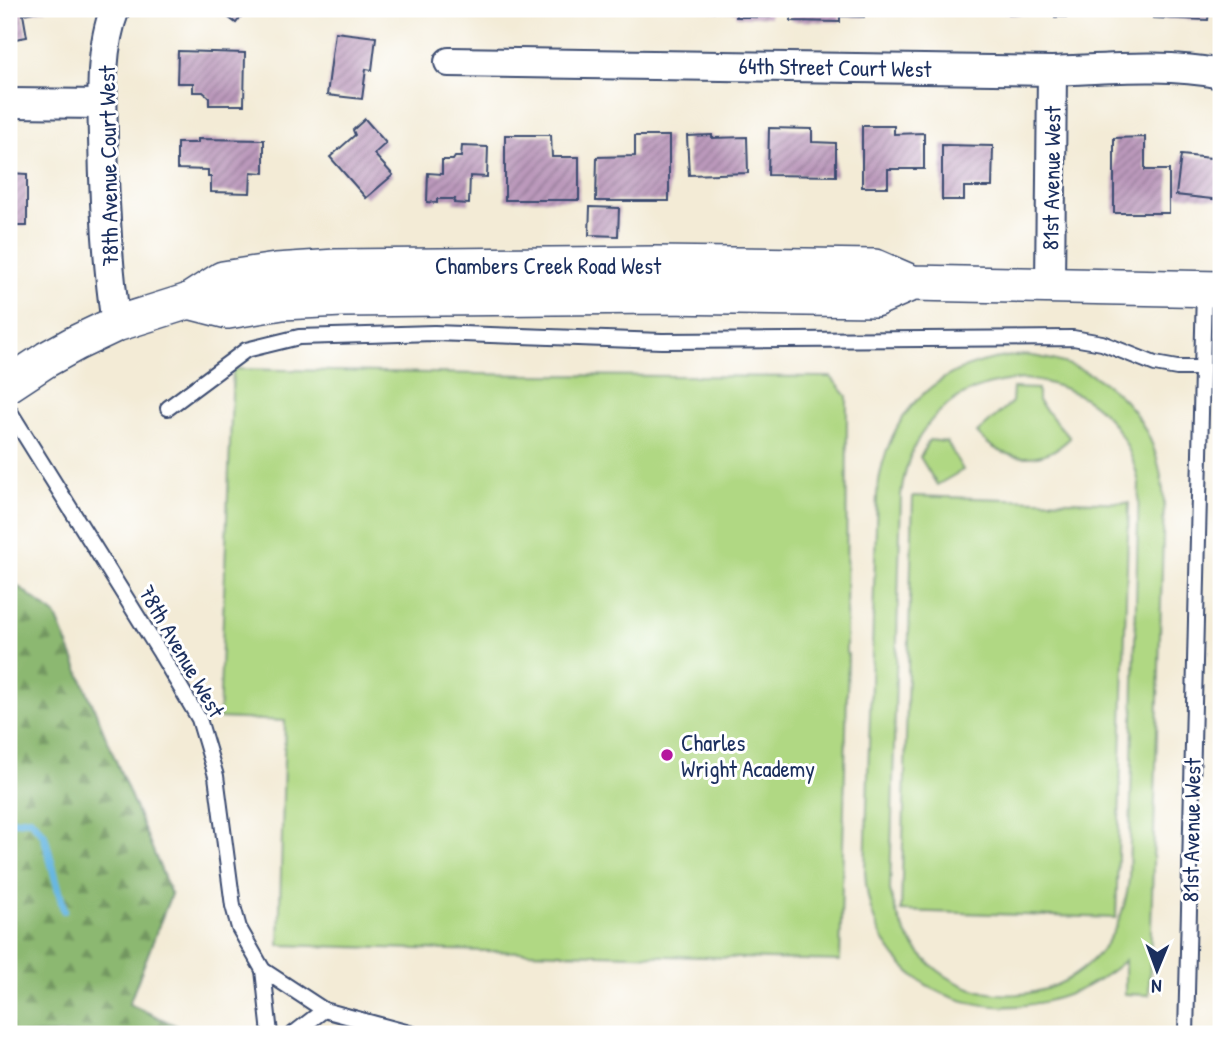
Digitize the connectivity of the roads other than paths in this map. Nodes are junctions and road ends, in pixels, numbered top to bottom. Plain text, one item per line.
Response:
1 (115, 9) edge
2 (449, 62) dead end
3 (1052, 71) junction
4 (1221, 74) edge
5 (9, 103) edge
6 (102, 104) junction
7 (1050, 285) junction
8 (1213, 289) edge
9 (116, 324) junction
10 (1202, 368) junction
11 (9, 384) edge
12 (168, 408) dead end
13 (9, 410) edge
14 (263, 970) junction
15 (324, 1010) junction
16 (270, 1034) edge
17 (293, 1034) edge
18 (413, 1034) edge
19 (1186, 1034) edge

1 - 6 street, 78th Avenue Court West
2 - 3 street, 64th Street Court West
3 - 4 street, 64th Street Court West
3 - 7 street, 81st Avenue West
5 - 6 street
6 - 9 street, 78th Avenue Court West
7 - 8 street, Chambers Creek Road West
7 - 9 street, Chambers Creek Road West
8 - 10 lane, 81st Avenue West
9 - 11 street, Chambers Creek Road West
10 - 12 lane
10 - 19 lane, 81st Avenue West
13 - 14 lane, 78th Avenue West
14 - 15 lane, 78th Avenue West
14 - 16 lane
15 - 17 lane
15 - 18 lane, 78th Avenue West

